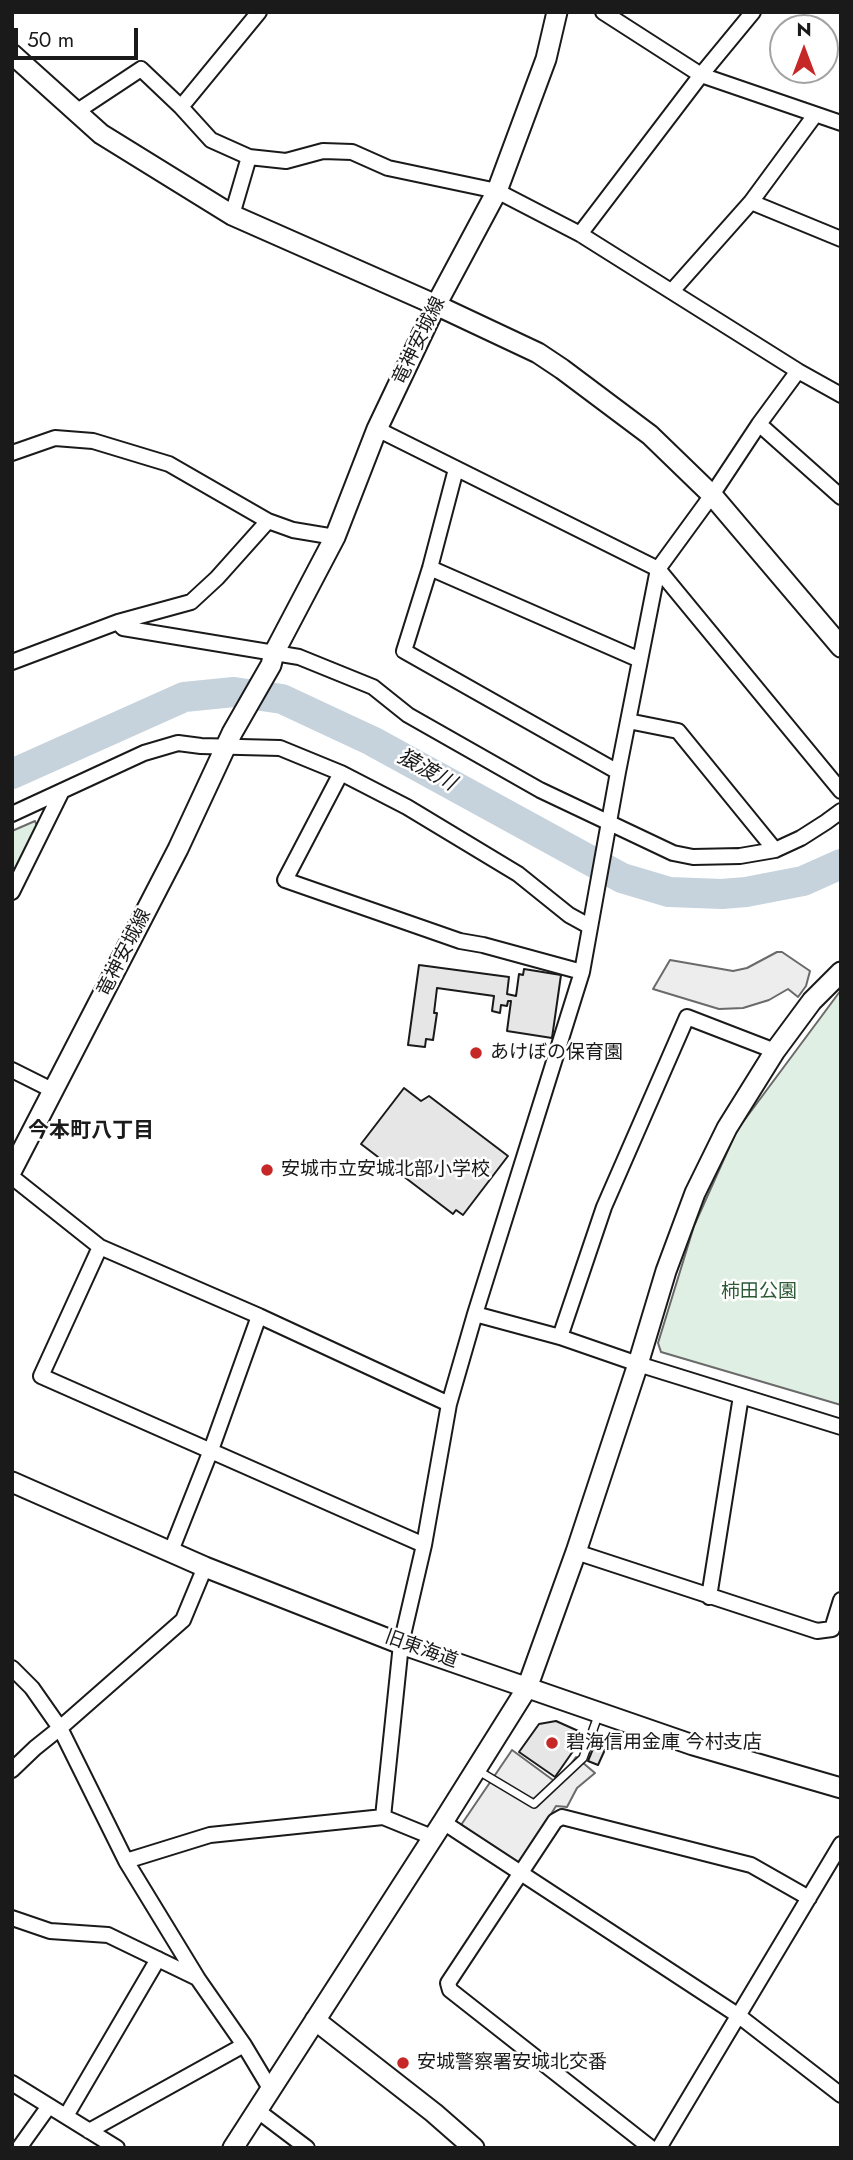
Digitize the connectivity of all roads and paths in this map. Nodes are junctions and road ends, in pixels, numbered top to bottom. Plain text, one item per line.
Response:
1 (259, 12) edge
2 (557, 12) edge
3 (603, 12) edge
4 (753, 12) edge
5 (12, 54) edge
6 (701, 75) junction
7 (181, 107) junction
8 (76, 112) junction
9 (815, 115) junction
10 (841, 123) edge
11 (249, 157) junction
12 (498, 191) junction
13 (751, 202) junction
14 (232, 215) junction
15 (580, 234) junction
16 (841, 239) edge
17 (672, 291) junction
18 (436, 305) junction
19 (798, 371) junction
20 (841, 395) edge
21 (759, 424) junction
22 (377, 429) junction
23 (12, 453) edge
24 (456, 469) junction
25 (712, 495) junction
26 (841, 497) edge
27 (268, 521) junction
28 (335, 537) junction
29 (430, 568) junction
30 (658, 569) junction
31 (118, 622) junction
32 (841, 647) edge
33 (272, 659) junction
34 (640, 660) junction
35 (12, 662) edge
36 (628, 721) junction
37 (229, 740) junction
38 (618, 772) junction
39 (341, 773) junction
40 (841, 790) edge
41 (62, 791) junction
42 (841, 811) edge
43 (12, 814) edge
44 (608, 828) junction
45 (775, 850) junction
46 (12, 892) edge
47 (590, 919) junction
48 (582, 972) junction
49 (841, 972) edge
50 (775, 1051) junction
51 (12, 1070) edge
52 (54, 1091) junction
53 (12, 1170) edge
54 (12, 1177) edge
55 (100, 1247) junction
56 (475, 1314) junction
57 (258, 1316) junction
58 (559, 1337) junction
59 (638, 1364) junction
60 (741, 1396) junction
61 (449, 1404) junction
62 (841, 1427) edge
63 (211, 1450) junction
64 (12, 1482) edge
65 (424, 1545) junction
66 (171, 1551) junction
67 (576, 1552) junction
68 (205, 1567) junction
69 (709, 1597) junction
70 (841, 1600) edge
71 (401, 1644) junction
72 (12, 1668) edge
73 (527, 1688) junction
74 (599, 1713) junction
75 (60, 1728) junction
76 (476, 1769) junction
77 (12, 1770) edge
78 (841, 1788) edge
79 (383, 1817) junction
80 (438, 1830) junction
81 (841, 1844) edge
82 (126, 1861) junction
83 (520, 1872) junction
84 (809, 1898) junction
85 (12, 1918) edge
86 (158, 1959) junction
87 (198, 1979) junction
88 (739, 2015) junction
89 (315, 2020) junction
90 (244, 2045) junction
91 (12, 2083) edge
92 (271, 2090) junction
93 (841, 2095) edge
94 (49, 2106) junction
95 (258, 2112) junction
96 (66, 2116) junction
97 (89, 2131) junction
98 (19, 2148) edge
99 (117, 2148) edge
100 (233, 2148) edge
101 (307, 2148) edge
102 (474, 2148) edge
103 (651, 2148) edge
104 (659, 2148) edge

1 - 7 street
2 - 12 street, 竜神安城線
3 - 6 street
4 - 6 street
5 - 8 street
6 - 9 street
6 - 15 street
7 - 8 street
7 - 11 street
8 - 14 street
9 - 10 street
9 - 13 street
11 - 12 street
11 - 14 street
12 - 15 street
12 - 18 street, 竜神安城線
13 - 16 street
13 - 17 street
14 - 18 street
15 - 17 street
17 - 19 street
18 - 22 street, 竜神安城線
18 - 25 street
19 - 20 street
19 - 21 street
21 - 25 street
21 - 26 street
22 - 24 street
22 - 28 street, 竜神安城線
23 - 27 street
24 - 29 street
24 - 30 street
25 - 30 street
25 - 32 street
27 - 28 street
27 - 31 street
28 - 33 street, 竜神安城線
29 - 34 street
29 - 38 street
30 - 34 street
30 - 40 street
31 - 33 street
31 - 35 street
33 - 37 street, 竜神安城線
33 - 44 street
34 - 36 street
36 - 38 street
36 - 45 street
37 - 39 street
37 - 41 street
37 - 52 street, 竜神安城線
38 - 44 street
39 - 47 street
39 - 48 street
41 - 43 street
41 - 46 street
42 - 45 street
44 - 45 street
44 - 47 street
47 - 48 street
48 - 56 street
49 - 50 street
50 - 58 street
50 - 59 street
51 - 52 street
52 - 53 street, 竜神安城線
54 - 55 street
55 - 57 street
55 - 63 street
56 - 58 street
56 - 61 street
57 - 61 street
57 - 63 street
58 - 59 street
59 - 60 street
59 - 67 street
60 - 62 street
60 - 69 street
61 - 65 street
63 - 65 street
63 - 66 street
64 - 66 street, 旧東海道
65 - 71 street
66 - 68 street, 旧東海道
67 - 69 street
67 - 73 street
68 - 71 street, 旧東海道
68 - 75 street
69 - 70 street
71 - 73 street, 旧東海道
71 - 79 street
72 - 75 street
73 - 74 street, 旧東海道
73 - 76 street
74 - 76 lane
74 - 78 street, 旧東海道
75 - 77 street
75 - 82 street
76 - 80 street
79 - 80 street
79 - 82 street
80 - 83 street
80 - 89 street
81 - 84 street
82 - 87 street
83 - 84 street
83 - 88 street
83 - 103 street
84 - 88 street
85 - 86 street
86 - 87 street
86 - 96 street
87 - 90 street
88 - 93 street
88 - 104 street
89 - 92 street
89 - 102 street
90 - 92 street
90 - 97 street
91 - 94 street
92 - 95 street
94 - 96 street
94 - 98 street
95 - 100 street
95 - 101 street
96 - 97 street
97 - 99 street

